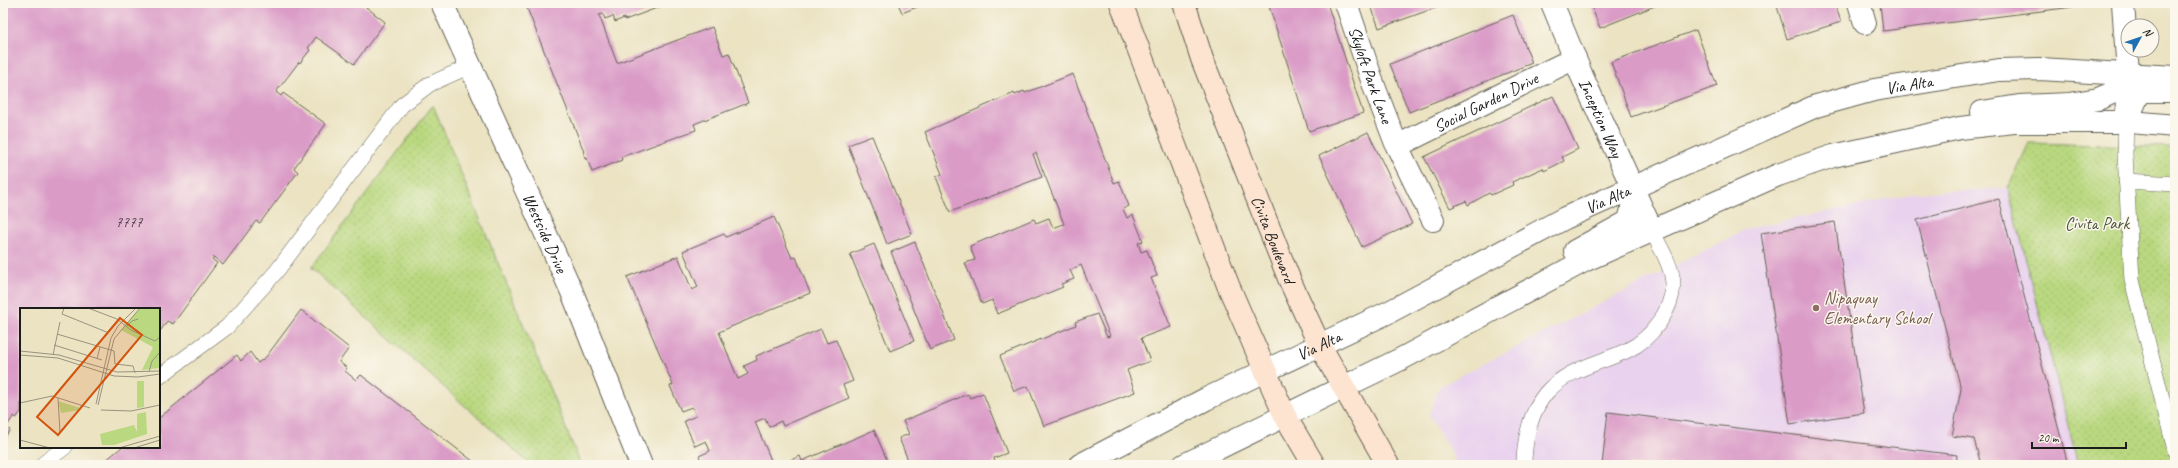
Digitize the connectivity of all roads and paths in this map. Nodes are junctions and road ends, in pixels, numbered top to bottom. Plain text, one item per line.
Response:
1 (442, 3) edge
2 (1121, 3) edge
3 (1184, 3) edge
4 (1346, 3) edge
5 (1552, 3) edge
6 (2123, 3) edge
7 (1574, 58) junction
8 (470, 66) junction
9 (2128, 73) junction
10 (2175, 77) edge
11 (2175, 90) edge
12 (2126, 122) junction
13 (2175, 126) edge
14 (1960, 128) junction
15 (1397, 146) junction
16 (2126, 181) junction
17 (2175, 184) edge
18 (1632, 188) junction
19 (1434, 220) dead end
20 (1652, 231) junction
21 (1532, 289) junction
22 (1319, 344) junction
23 (1264, 371) junction
24 (160, 376) edge
25 (1342, 387) junction
26 (1285, 416) junction
27 (64, 448) edge
28 (2175, 450) edge
29 (44, 462) dead end
30 (641, 465) edge
31 (1080, 465) edge
32 (1184, 465) edge
33 (1314, 465) edge
34 (1388, 465) edge
35 (1524, 465) edge

1 - 8 street, Westside Drive
2 - 23 main road
3 - 22 main road, Civita Boulevard
4 - 15 street, Skyloft Park Lane
5 - 7 street, Inception Way
6 - 9 street
7 - 15 street, Social Garden Drive
7 - 18 street, Inception Way
8 - 24 lane
8 - 30 street, Westside Drive
9 - 10 street, Via Alta
9 - 12 street
9 - 14 street
9 - 18 street, Via Alta
11 - 12 street
12 - 13 street
12 - 14 street
12 - 16 lane
14 - 20 street
15 - 19 street, Skyloft Park Lane
16 - 17 lane
16 - 28 lane
18 - 20 street, Inception Way
18 - 21 street
18 - 22 street, Via Alta
20 - 21 street
20 - 35 lane
21 - 25 street
22 - 23 street, Via Alta
22 - 25 main road, Civita Boulevard
23 - 26 main road
23 - 31 street, Via Alta
25 - 26 street
25 - 34 main road, Civita Boulevard
26 - 32 street
26 - 33 main road
27 - 29 lane

